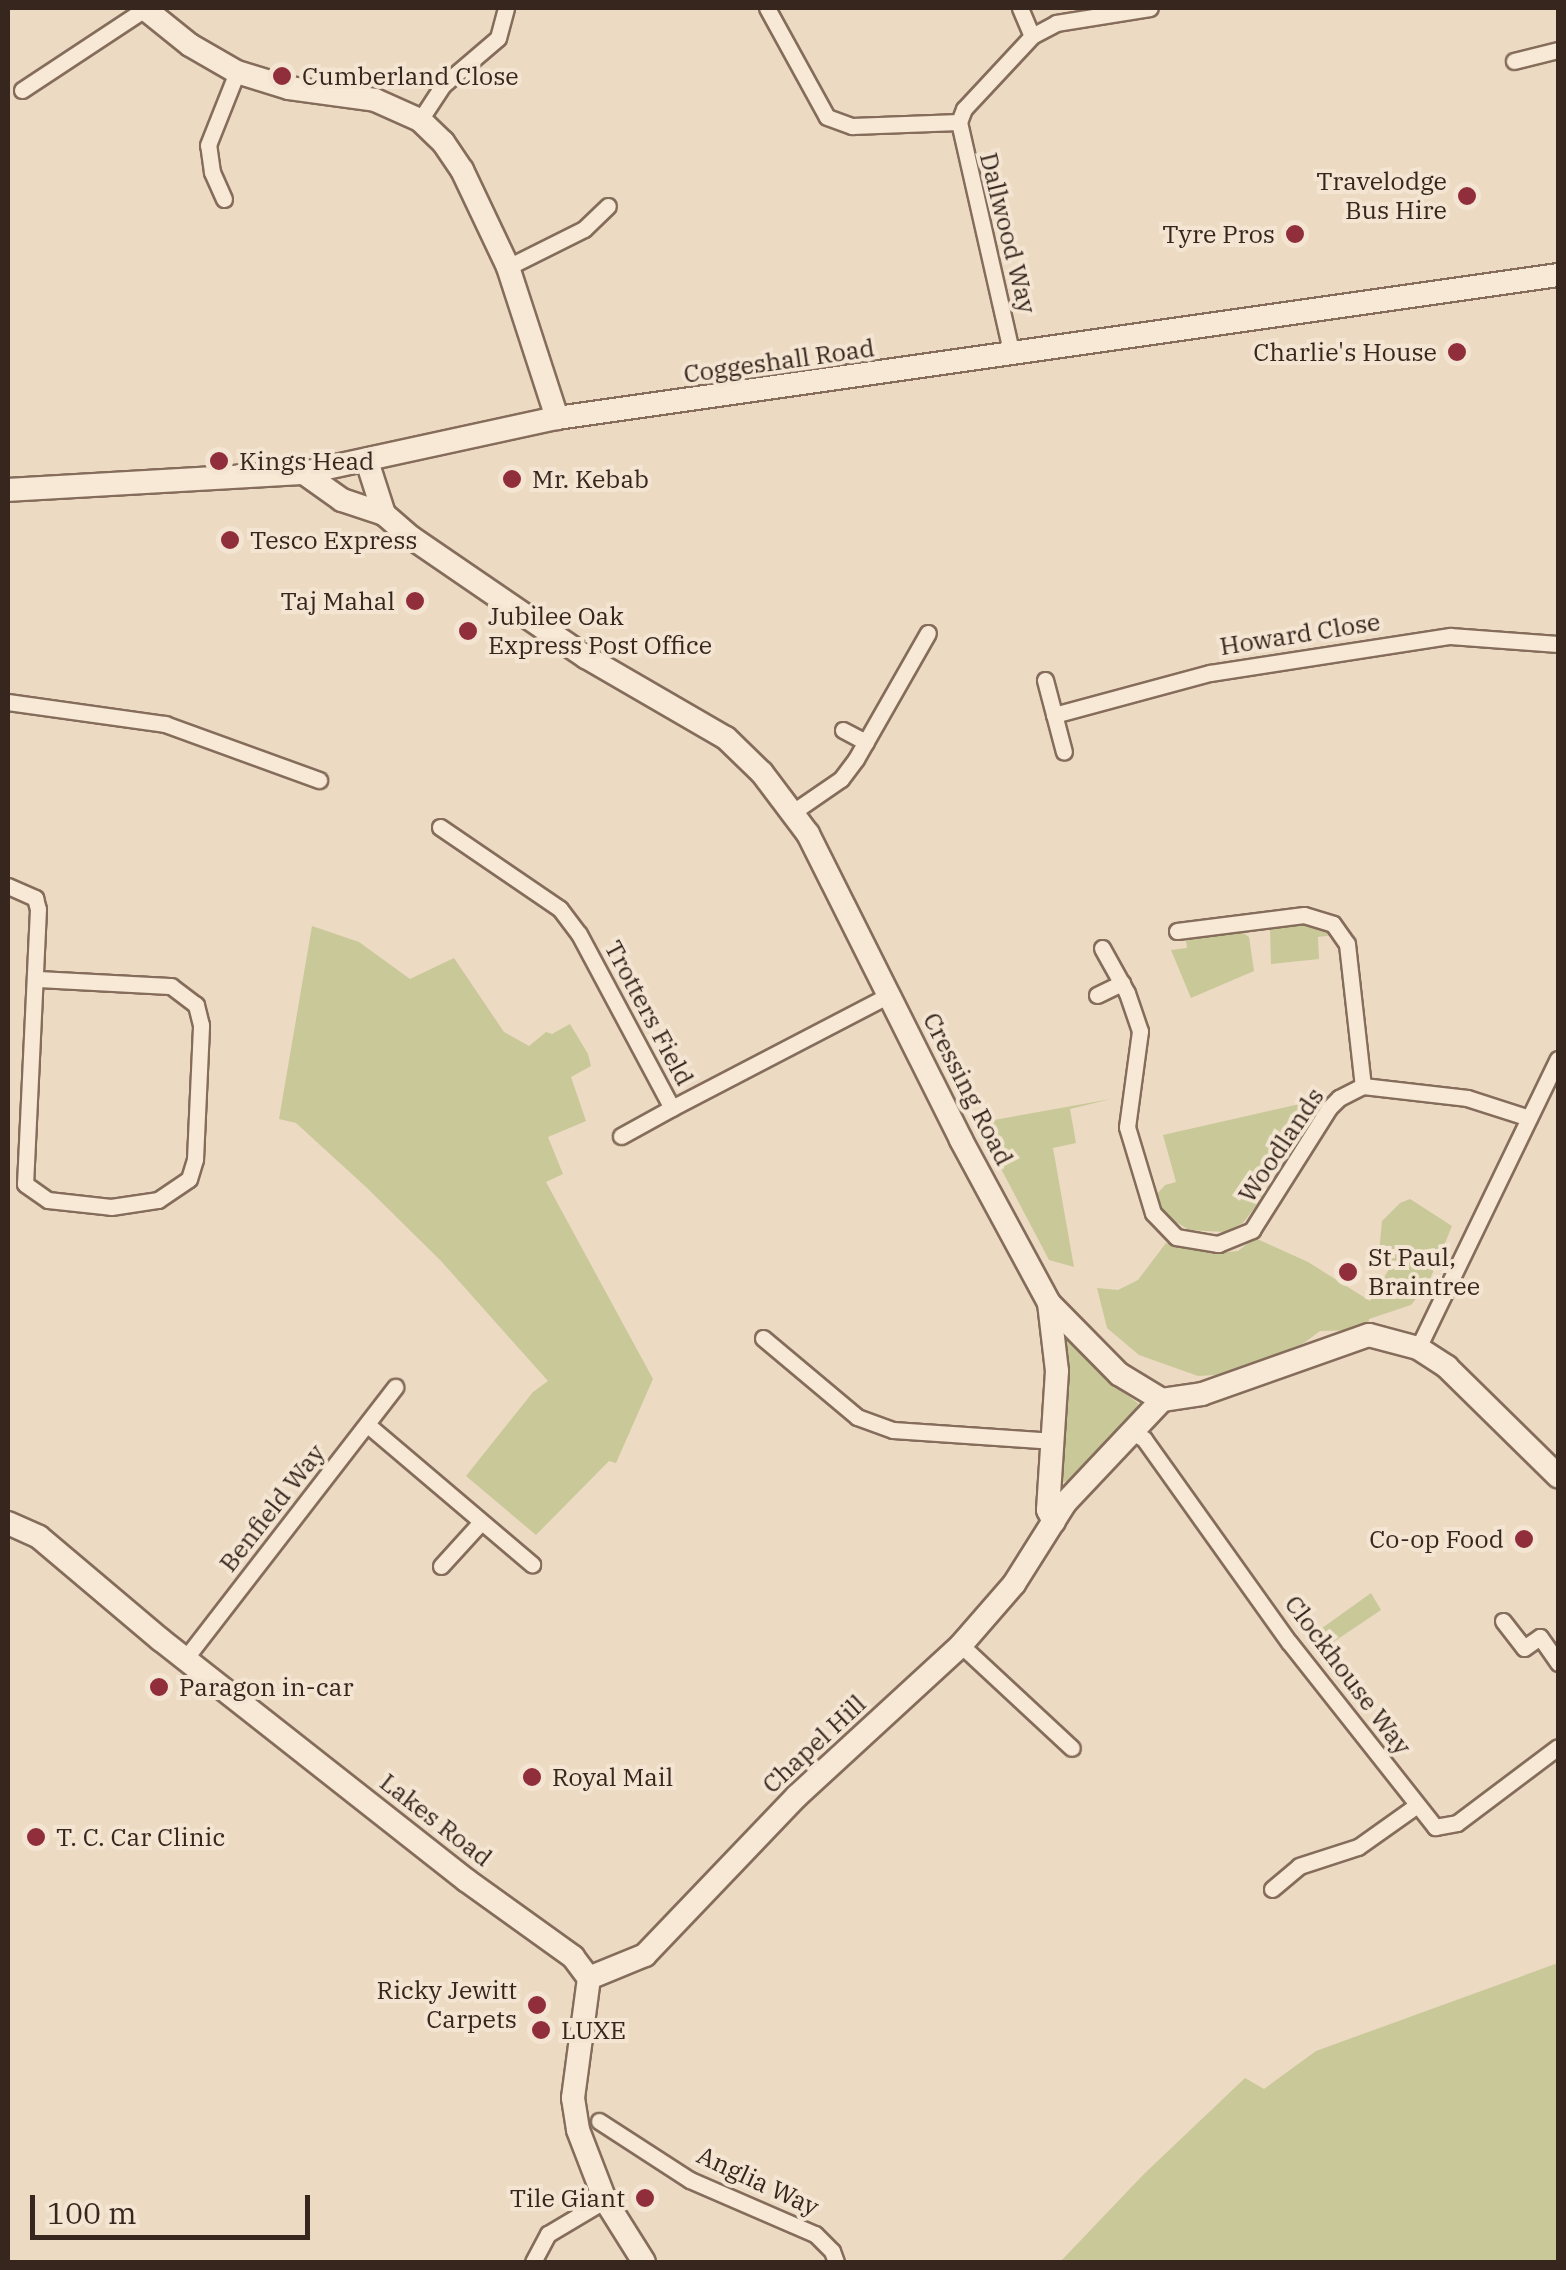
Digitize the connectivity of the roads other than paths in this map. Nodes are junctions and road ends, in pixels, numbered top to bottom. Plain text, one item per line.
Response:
1 (145, 8) edge
2 (506, 8) edge
3 (767, 8) edge
4 (1020, 8) edge
5 (1150, 8) edge
6 (1032, 36) junction
7 (1558, 50) edge
8 (1514, 61) dead end
9 (237, 72) junction
10 (22, 90) dead end
11 (420, 120) junction
12 (959, 122) junction
13 (224, 200) dead end
14 (608, 206) dead end
15 (508, 267) junction
16 (1558, 275) edge
17 (1012, 355) junction
18 (556, 418) junction
19 (368, 461) junction
20 (304, 473) junction
21 (8, 490) edge
22 (384, 514) junction
23 (928, 633) dead end
24 (1558, 644) edge
25 (1045, 680) dead end
26 (8, 702) edge
27 (1054, 715) junction
28 (843, 730) dead end
29 (866, 742) junction
30 (1064, 752) dead end
31 (319, 780) dead end
32 (793, 812) junction
33 (440, 828) dead end
34 (8, 886) edge
35 (1177, 931) dead end
36 (1102, 948) dead end
37 (36, 979) junction
38 (1122, 983) junction
39 (889, 995) junction
40 (1098, 995) dead end
41 (1558, 1059) edge
42 (1363, 1086) junction
43 (672, 1108) junction
44 (1530, 1118) junction
45 (621, 1136) dead end
46 (1049, 1303) junction
47 (763, 1338) dead end
48 (1418, 1348) junction
49 (396, 1388) dead end
50 (1162, 1400) junction
51 (368, 1426) junction
52 (1134, 1433) junction
53 (1055, 1442) junction
54 (1558, 1476) edge
55 (481, 1522) junction
56 (1054, 1522) junction
57 (8, 1523) edge
58 (532, 1564) dead end
59 (441, 1566) dead end
60 (1503, 1621) dead end
61 (960, 1645) junction
62 (185, 1658) junction
63 (1558, 1664) edge
64 (1072, 1748) dead end
65 (1557, 1750) edge
66 (1416, 1806) junction
67 (1272, 1889) dead end
68 (589, 1978) junction
69 (599, 2121) dead end
70 (605, 2200) junction
71 (533, 2262) edge
72 (644, 2262) edge
73 (836, 2262) edge

1 - 9 street
1 - 10 street
2 - 11 street
3 - 12 street
4 - 6 street
5 - 6 street
6 - 12 street
7 - 8 street
9 - 11 street
9 - 13 street
11 - 15 street
12 - 17 street, Dallwood Way
14 - 15 street
15 - 18 street
16 - 17 street, Coggeshall Road
17 - 18 street, Coggeshall Road
18 - 19 street, Coggeshall Road
19 - 20 street, Coggeshall Road
19 - 22 street
20 - 21 street, Coggeshall Road
20 - 22 street, Cressing Road
22 - 32 street, Cressing Road
23 - 29 street
24 - 27 street, Howard Close
25 - 27 street
26 - 31 street
27 - 30 street
28 - 29 street
29 - 32 street
32 - 39 street, Cressing Road
33 - 43 street, Trotters Field
34 - 37 street
35 - 42 street
36 - 38 street, Woodlands
37 - 37 street
38 - 40 street
38 - 42 street, Woodlands
39 - 43 street, Trotters Field
39 - 46 street, Cressing Road
41 - 44 street
42 - 44 street, Woodlands
43 - 45 street
44 - 48 street
46 - 50 street, Cressing Road
46 - 53 street
47 - 53 street
48 - 50 street
48 - 54 street
49 - 51 street, Benfield Way
50 - 52 street, Chapel Hill
51 - 55 street
51 - 62 street, Benfield Way
52 - 56 street, Chapel Hill
52 - 66 street, Clockhouse Way
53 - 56 street
55 - 58 street
55 - 59 street
56 - 61 street, Chapel Hill
57 - 62 street, Lakes Road
60 - 63 street
61 - 64 street
61 - 68 street, Chapel Hill
62 - 68 street, Lakes Road
65 - 66 street, Clockhouse Way
66 - 67 street
68 - 70 street
69 - 73 street, Anglia Way
70 - 71 street
70 - 72 street

